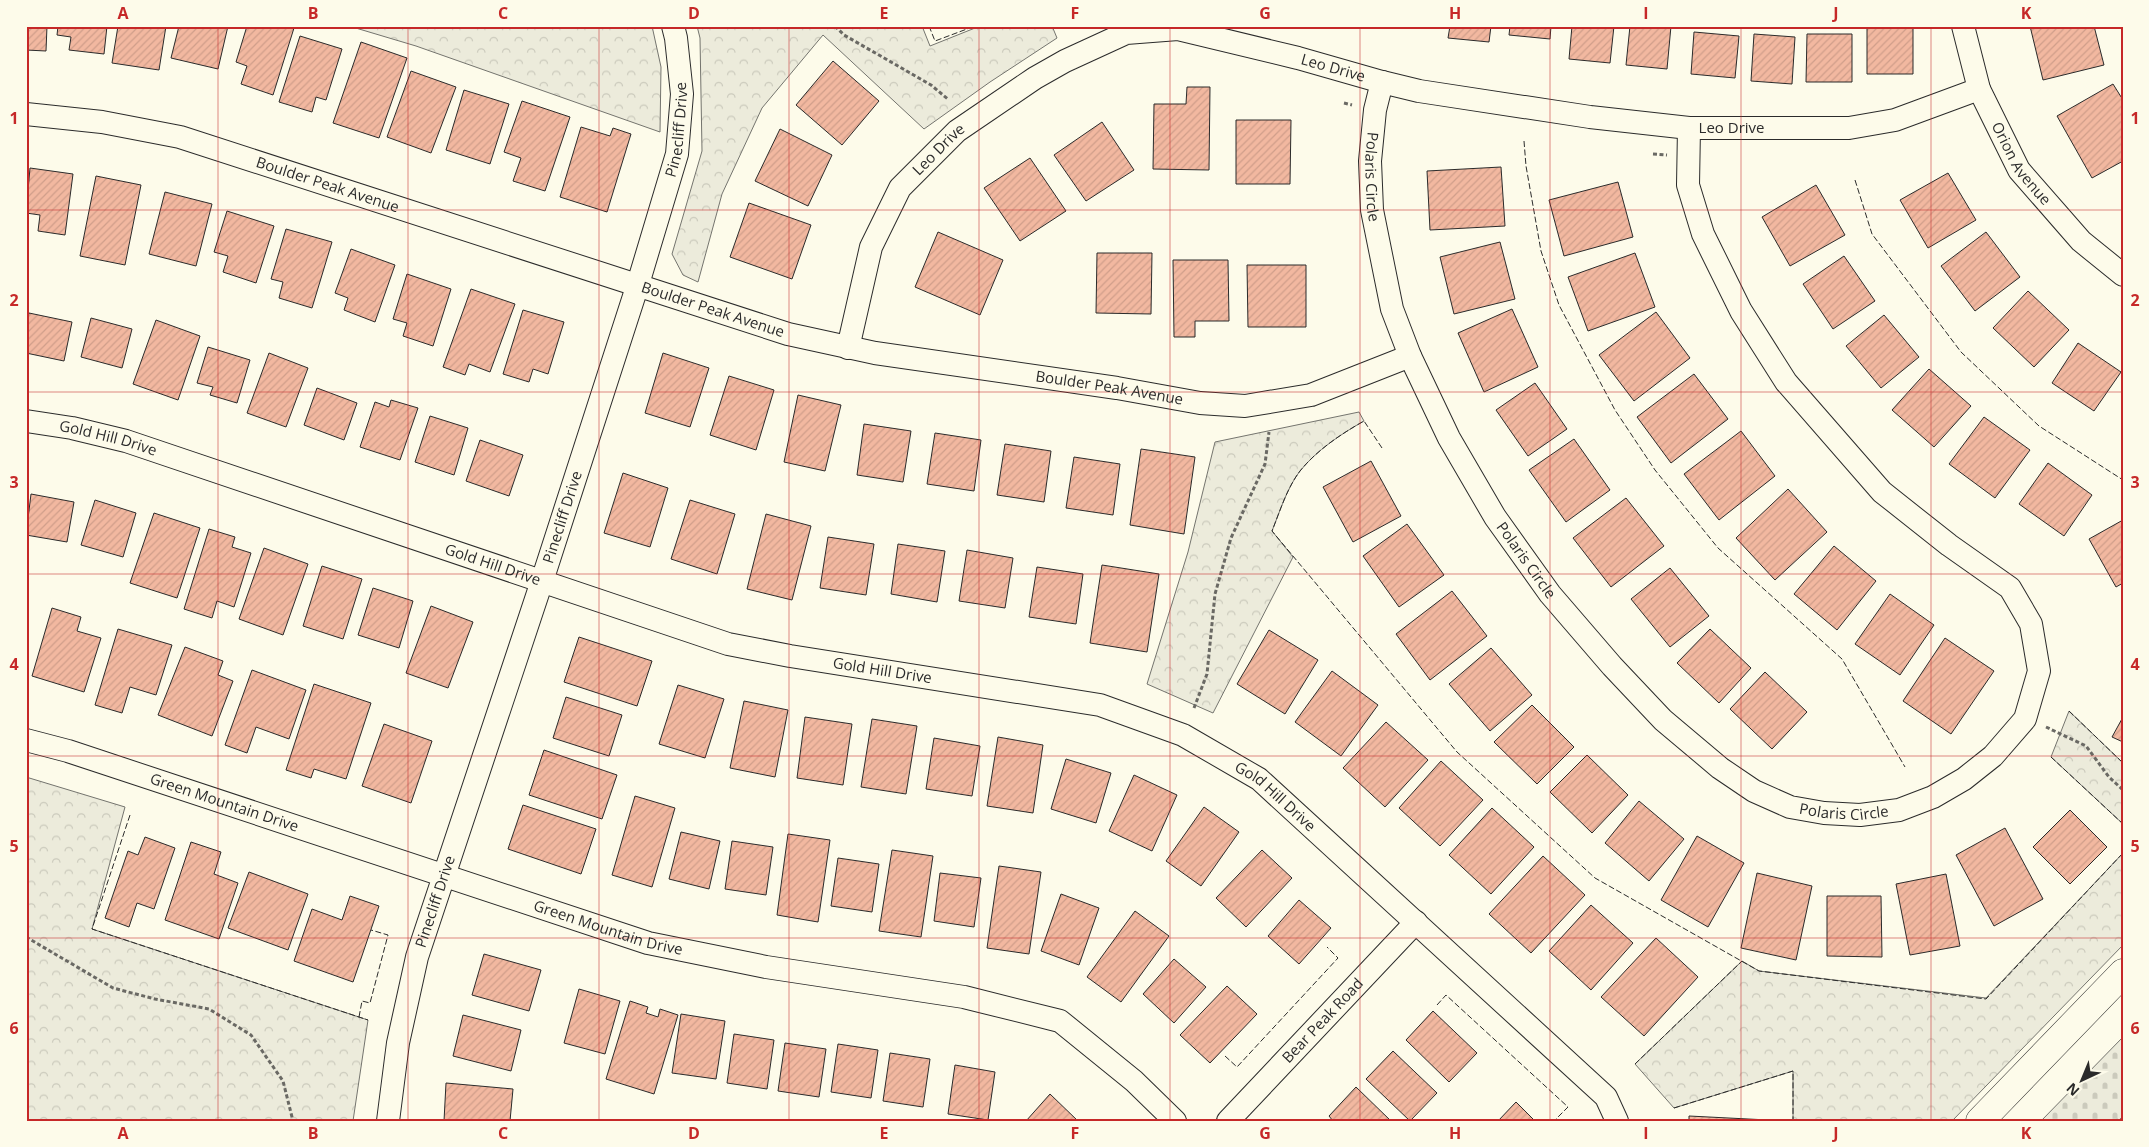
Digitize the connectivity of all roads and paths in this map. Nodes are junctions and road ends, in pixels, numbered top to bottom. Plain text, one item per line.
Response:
1 (673, 26) edge
2 (835, 26) edge
3 (1963, 26) edge
4 (1103, 34) edge
5 (1382, 82) junction
6 (1980, 89) junction
7 (949, 100) dead end
8 (26, 114) edge
9 (1689, 128) junction
10 (2123, 275) edge
11 (638, 284) junction
12 (848, 348) junction
13 (1410, 356) junction
14 (26, 421) edge
15 (1269, 432) dead end
16 (542, 581) junction
17 (1194, 708) dead end
18 (2025, 719) junction
19 (26, 740) edge
20 (2123, 790) edge
21 (443, 874) junction
22 (1416, 922) junction
23 (26, 937) edge
24 (2123, 973) edge
25 (2123, 1119) edge
26 (293, 1121) edge
27 (388, 1121) edge
28 (1175, 1121) edge
29 (1228, 1121) edge
30 (1617, 1121) edge
31 (1980, 1121) edge
32 (2114, 1121) edge

1 - 11 street, Pinecliff Drive
2 - 7 path
3 - 6 street, Orion Avenue
4 - 5 street, Leo Drive
4 - 12 street, Leo Drive
5 - 9 street, Leo Drive
5 - 13 street, Polaris Circle
6 - 9 street, Leo Drive
6 - 10 street, Orion Avenue
8 - 11 street, Boulder Peak Avenue
9 - 18 street, Polaris Circle
11 - 12 street, Boulder Peak Avenue
11 - 16 street, Pinecliff Drive
12 - 13 street, Boulder Peak Avenue
13 - 18 street, Polaris Circle
14 - 16 street, Gold Hill Drive
15 - 17 path
16 - 21 street, Pinecliff Drive
16 - 22 street, Gold Hill Drive
18 - 20 path
19 - 21 street, Green Mountain Drive
21 - 27 street, Pinecliff Drive
21 - 28 street, Green Mountain Drive
22 - 29 street, Bear Peak Road
22 - 30 street, Gold Hill Drive
23 - 26 path
24 - 31 street
25 - 32 path

